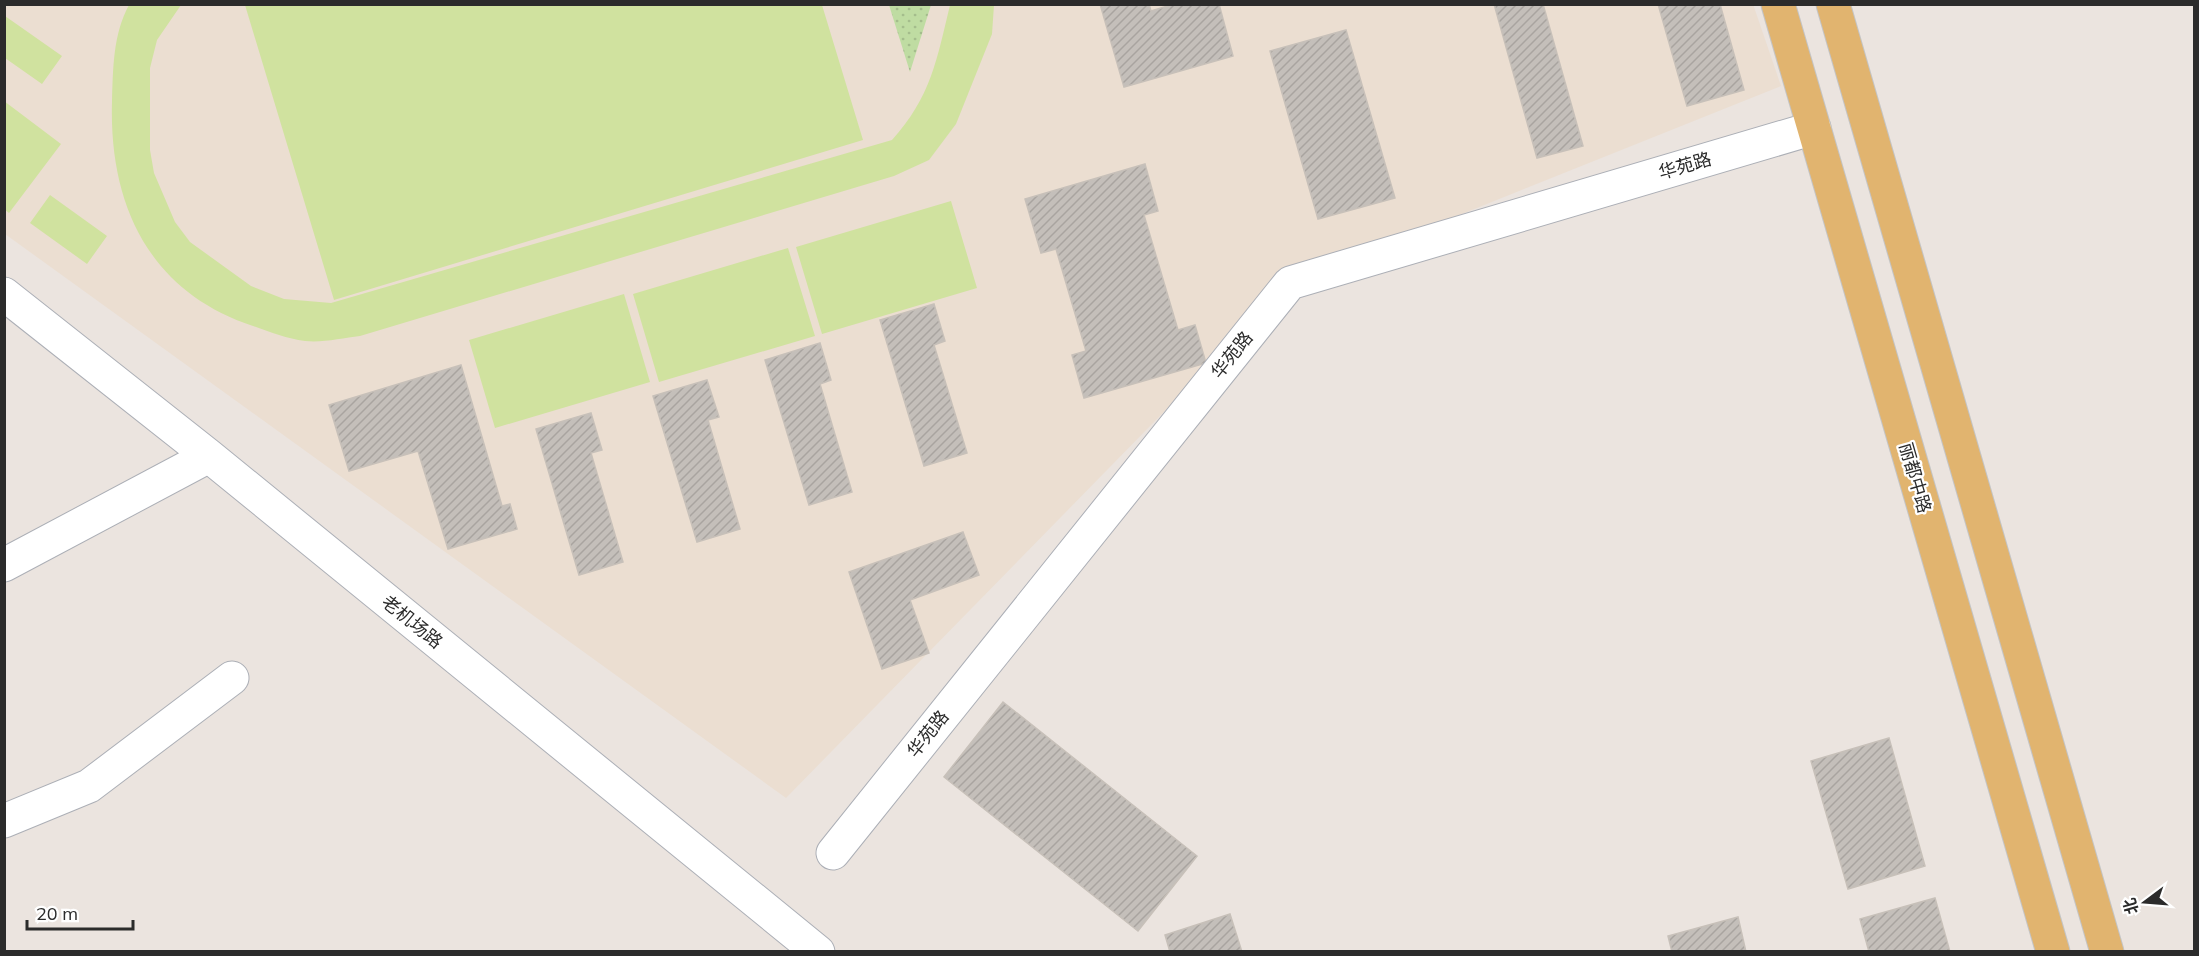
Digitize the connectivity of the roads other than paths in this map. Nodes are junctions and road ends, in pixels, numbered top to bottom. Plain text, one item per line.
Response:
1 (1778, 4) edge
2 (1833, 4) edge
3 (1814, 128) junction
4 (4, 294) edge
5 (208, 456) junction
6 (4, 565) edge
7 (232, 678) dead end
8 (4, 821) edge
9 (833, 853) dead end
10 (818, 951) edge
11 (2053, 951) edge
12 (2107, 951) edge

1 - 3 main road, 丽都中路
2 - 12 main road
3 - 9 street, 华苑路
3 - 11 main road, 丽都中路
4 - 5 street, 老机场路
5 - 6 street
5 - 10 street, 老机场路
7 - 8 street

